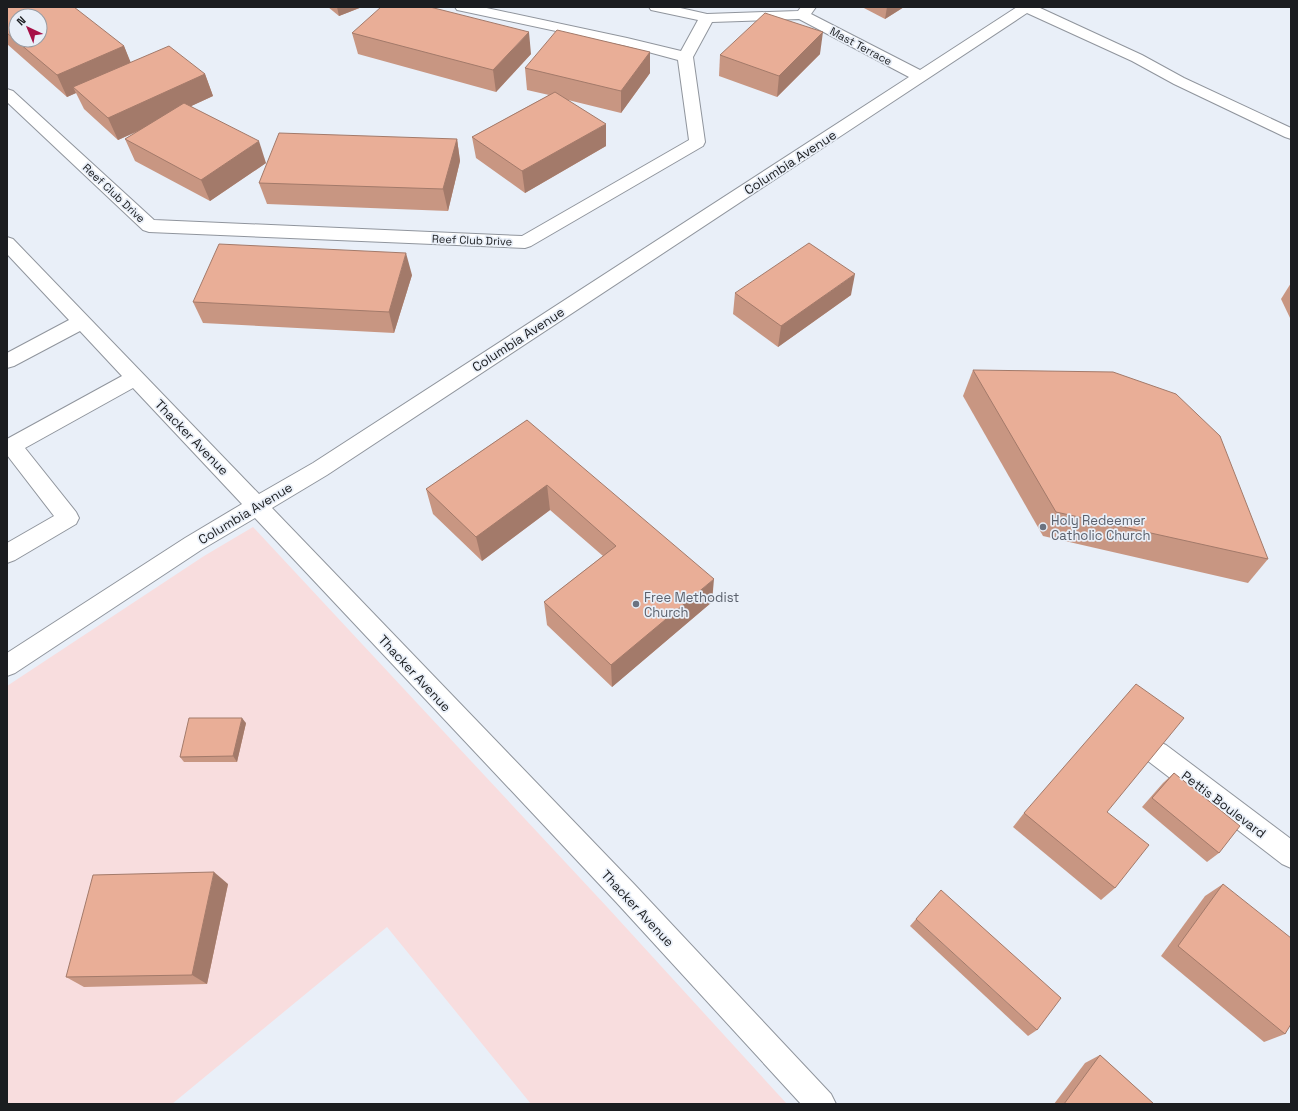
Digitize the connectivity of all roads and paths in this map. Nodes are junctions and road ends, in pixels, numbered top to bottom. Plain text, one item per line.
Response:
1 (462, 7) edge
2 (656, 7) edge
3 (1026, 7) edge
4 (805, 11) edge
5 (707, 18) junction
6 (685, 57) junction
7 (921, 77) junction
8 (7, 94) edge
9 (1291, 134) edge
10 (7, 243) edge
11 (82, 322) junction
12 (7, 361) edge
13 (135, 378) junction
14 (258, 505) junction
15 (7, 554) edge
16 (7, 666) edge
17 (1157, 754) edge
18 (1291, 855) edge
19 (821, 1104) edge

1 - 6 street
2 - 5 street, Mast Terrace
3 - 7 street, Columbia Avenue
3 - 9 street
4 - 5 street, Mast Terrace
4 - 7 street, Mast Terrace
5 - 6 street
6 - 8 street, Reef Club Drive
7 - 14 street, Columbia Avenue
10 - 11 street, Thacker Avenue
11 - 12 street
11 - 13 street, Thacker Avenue
13 - 14 street, Thacker Avenue
13 - 15 street
14 - 16 street, Columbia Avenue
14 - 19 street, Thacker Avenue
17 - 18 street, Pettis Boulevard

